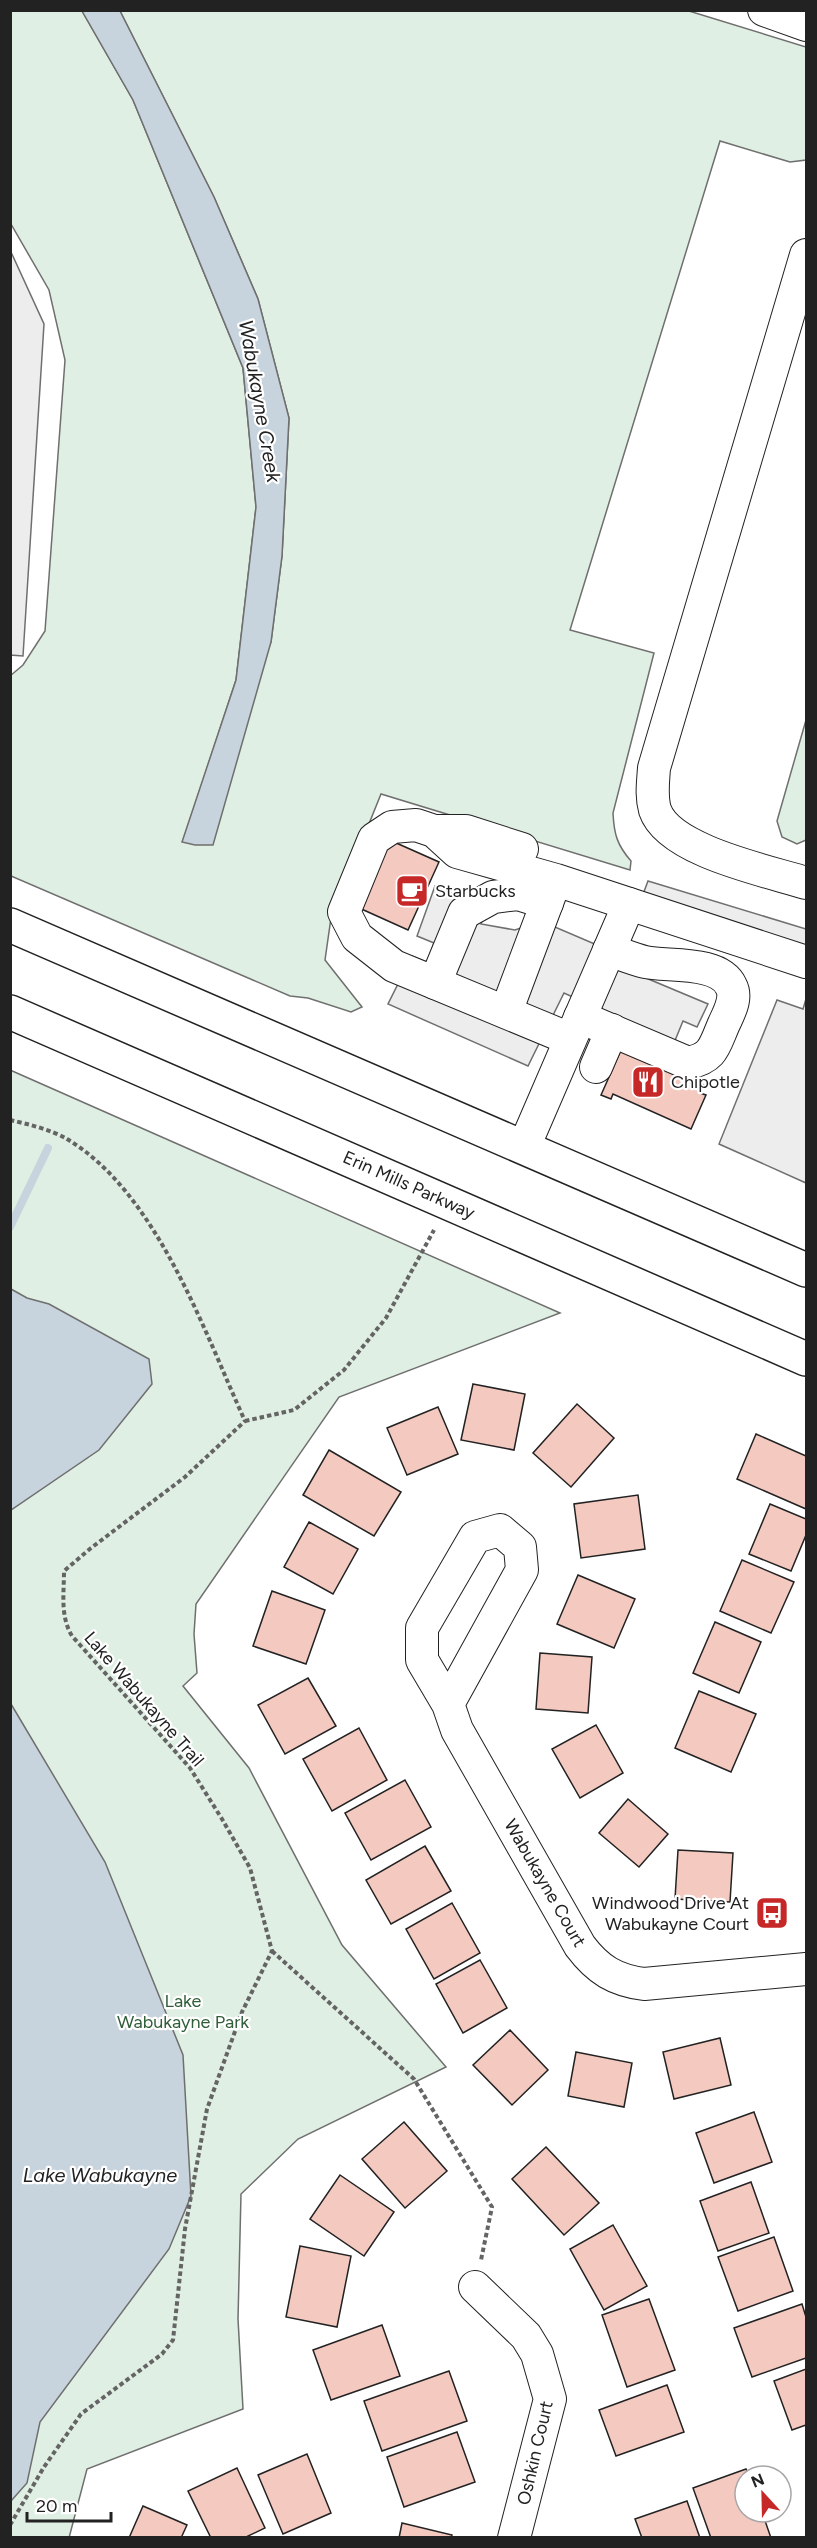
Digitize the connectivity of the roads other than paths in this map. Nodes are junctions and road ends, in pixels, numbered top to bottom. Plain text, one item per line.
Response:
1 (764, 10) edge
2 (807, 25) edge
3 (807, 255) edge
4 (434, 831) junction
5 (807, 883) edge
6 (551, 892) junction
7 (624, 903) junction
8 (10, 925) edge
9 (609, 950) junction
10 (807, 962) edge
11 (435, 983) junction
12 (10, 1012) edge
13 (506, 1012) junction
14 (575, 1028) junction
15 (612, 1030) junction
16 (596, 1067) dead end
17 (524, 1147) junction
18 (807, 1270) edge
19 (807, 1359) edge
20 (448, 1704) junction
21 (807, 1969) edge
22 (475, 2287) road end
23 (514, 2538) edge

1 - 2 street
3 - 5 street
4 - 6 street
4 - 7 street
4 - 11 street
6 - 7 street
6 - 11 street
6 - 13 street
7 - 9 street
7 - 10 street
8 - 17 main road
9 - 14 street
9 - 15 street
11 - 13 street
12 - 19 main road, Erin Mills Parkway
13 - 14 street
14 - 15 street
14 - 17 street
15 - 16 street
17 - 18 main road
20 - 20 street, Wabukayne Court
20 - 21 street, Wabukayne Court
22 - 23 street, Oshkin Court

